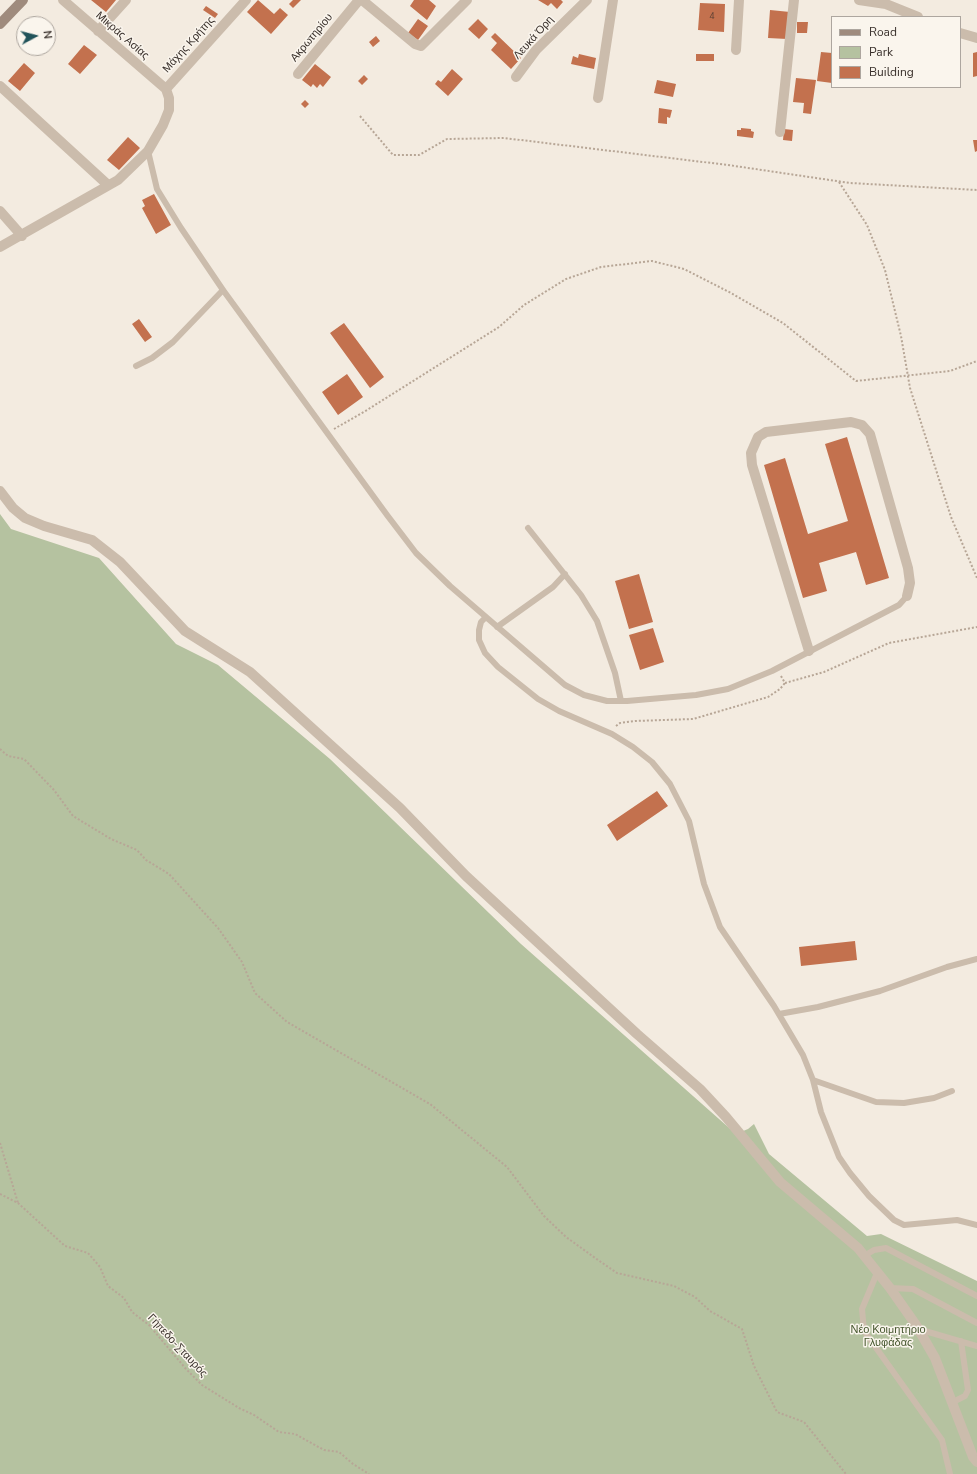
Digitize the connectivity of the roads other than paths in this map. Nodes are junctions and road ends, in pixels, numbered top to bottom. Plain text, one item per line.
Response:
1 (23, 0) edge
2 (63, 0) edge
3 (126, 0) edge
4 (246, 0) edge
5 (360, 0) edge
6 (467, 0) edge
7 (587, 0) edge
8 (613, 0) edge
9 (739, 0) edge
10 (794, 0) edge
11 (859, 0) edge
12 (916, 16) edge
13 (0, 24) edge
14 (98, 31) junction
15 (961, 33) edge
16 (977, 38) edge
17 (736, 50) dead end
18 (298, 74) dead end
19 (516, 77) dead end
20 (0, 86) edge
21 (166, 89) junction
22 (598, 98) dead end
23 (780, 132) dead end
24 (148, 151) junction
25 (108, 185) junction
26 (0, 211) edge
27 (22, 236) junction
28 (0, 247) edge
29 (223, 290) junction
30 (136, 366) dead end
31 (0, 491) edge
32 (528, 528) dead end
33 (565, 574) junction
34 (907, 596) joint
35 (486, 617) junction
36 (497, 627) junction
37 (809, 651) junction
38 (621, 701) junction
39 (977, 959) edge
40 (779, 1014) junction
41 (813, 1080) junction
42 (952, 1091) dead end
43 (977, 1224) edge
44 (864, 1256) junction
45 (877, 1273) junction
46 (890, 1288) junction
47 (977, 1296) edge
48 (977, 1323) edge
49 (918, 1329) junction
50 (960, 1340) junction
51 (977, 1346) edge
52 (953, 1402) junction
53 (977, 1462) edge
54 (950, 1474) edge

1 - 13 street
2 - 14 street, Μικράς Ασίας
3 - 14 street
4 - 21 street, Μάχης Κρήτης
5 - 6 street
5 - 18 street, Ακρωτηρίου
7 - 19 street, Λευκά Όρη
8 - 22 street
9 - 17 street
10 - 23 street
11 - 12 street
14 - 21 street, Μικράς Ασίας
15 - 16 street
20 - 25 street
21 - 24 street
24 - 25 street
24 - 29 lane
25 - 27 street
26 - 27 street
27 - 28 street
29 - 30 lane
29 - 35 lane
31 - 44 street
32 - 33 lane
33 - 36 lane
33 - 38 lane
34 - 37 lane
34 - 37 street
35 - 36 lane
35 - 40 lane
36 - 38 lane
37 - 38 lane
39 - 40 lane
40 - 41 lane
41 - 42 lane
41 - 43 lane
44 - 45 street
44 - 47 lane
45 - 46 street
45 - 54 lane
46 - 48 lane
46 - 49 street
49 - 50 lane
49 - 52 street
50 - 51 lane
50 - 52 lane
52 - 53 street

